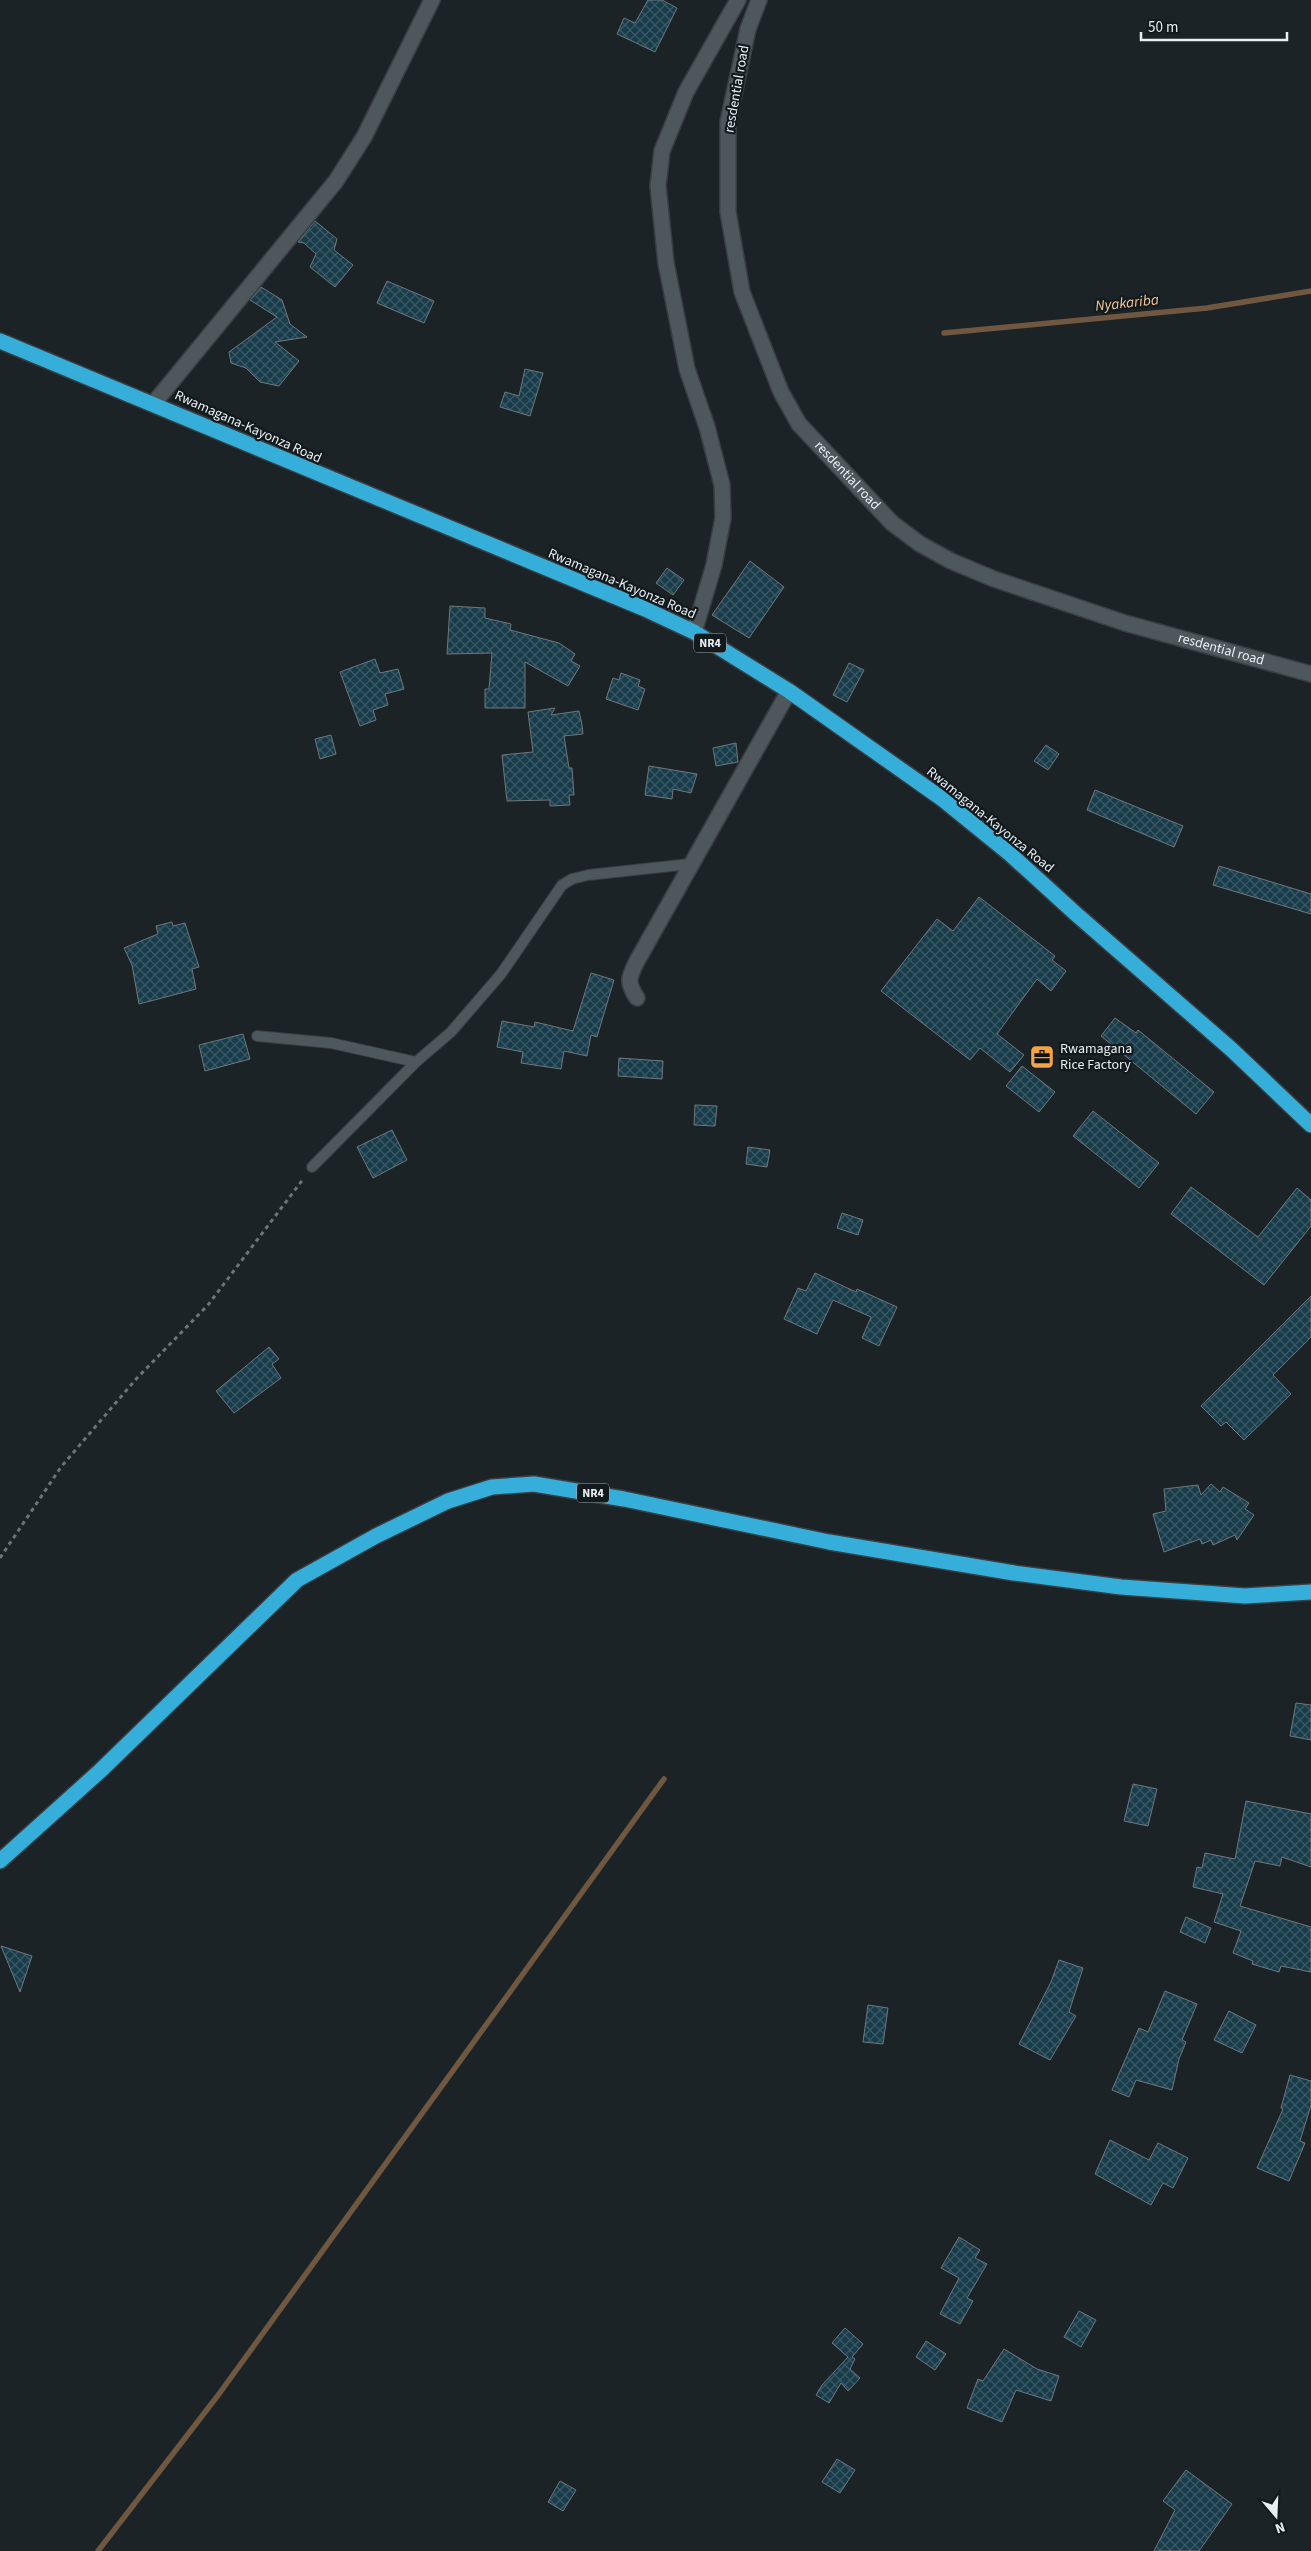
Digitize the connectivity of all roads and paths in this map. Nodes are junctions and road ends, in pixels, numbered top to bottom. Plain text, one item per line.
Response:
1 (432, 0) edge
2 (738, 0) edge
3 (759, 0) edge
4 (0, 341) edge
5 (154, 403) junction
6 (694, 632) junction
7 (1311, 674) edge
8 (789, 691) junction
9 (690, 864) junction
10 (637, 998) dead end
11 (257, 1036) dead end
12 (416, 1062) junction
13 (1311, 1125) edge
14 (312, 1167) joint
15 (0, 1558) edge
16 (1311, 1592) edge
17 (0, 1861) edge

1 - 5 street
2 - 6 street
3 - 7 street, resdential road
4 - 5 highway, Rwamagana-Kayonza Road / NR4
5 - 6 highway, Rwamagana-Kayonza Road / NR4
6 - 8 highway, Rwamagana-Kayonza Road / NR4
8 - 9 street
8 - 13 highway, Rwamagana-Kayonza Road / NR4
9 - 10 street
9 - 12 lane
11 - 12 lane
12 - 14 lane
14 - 15 path
16 - 17 highway, NR4

